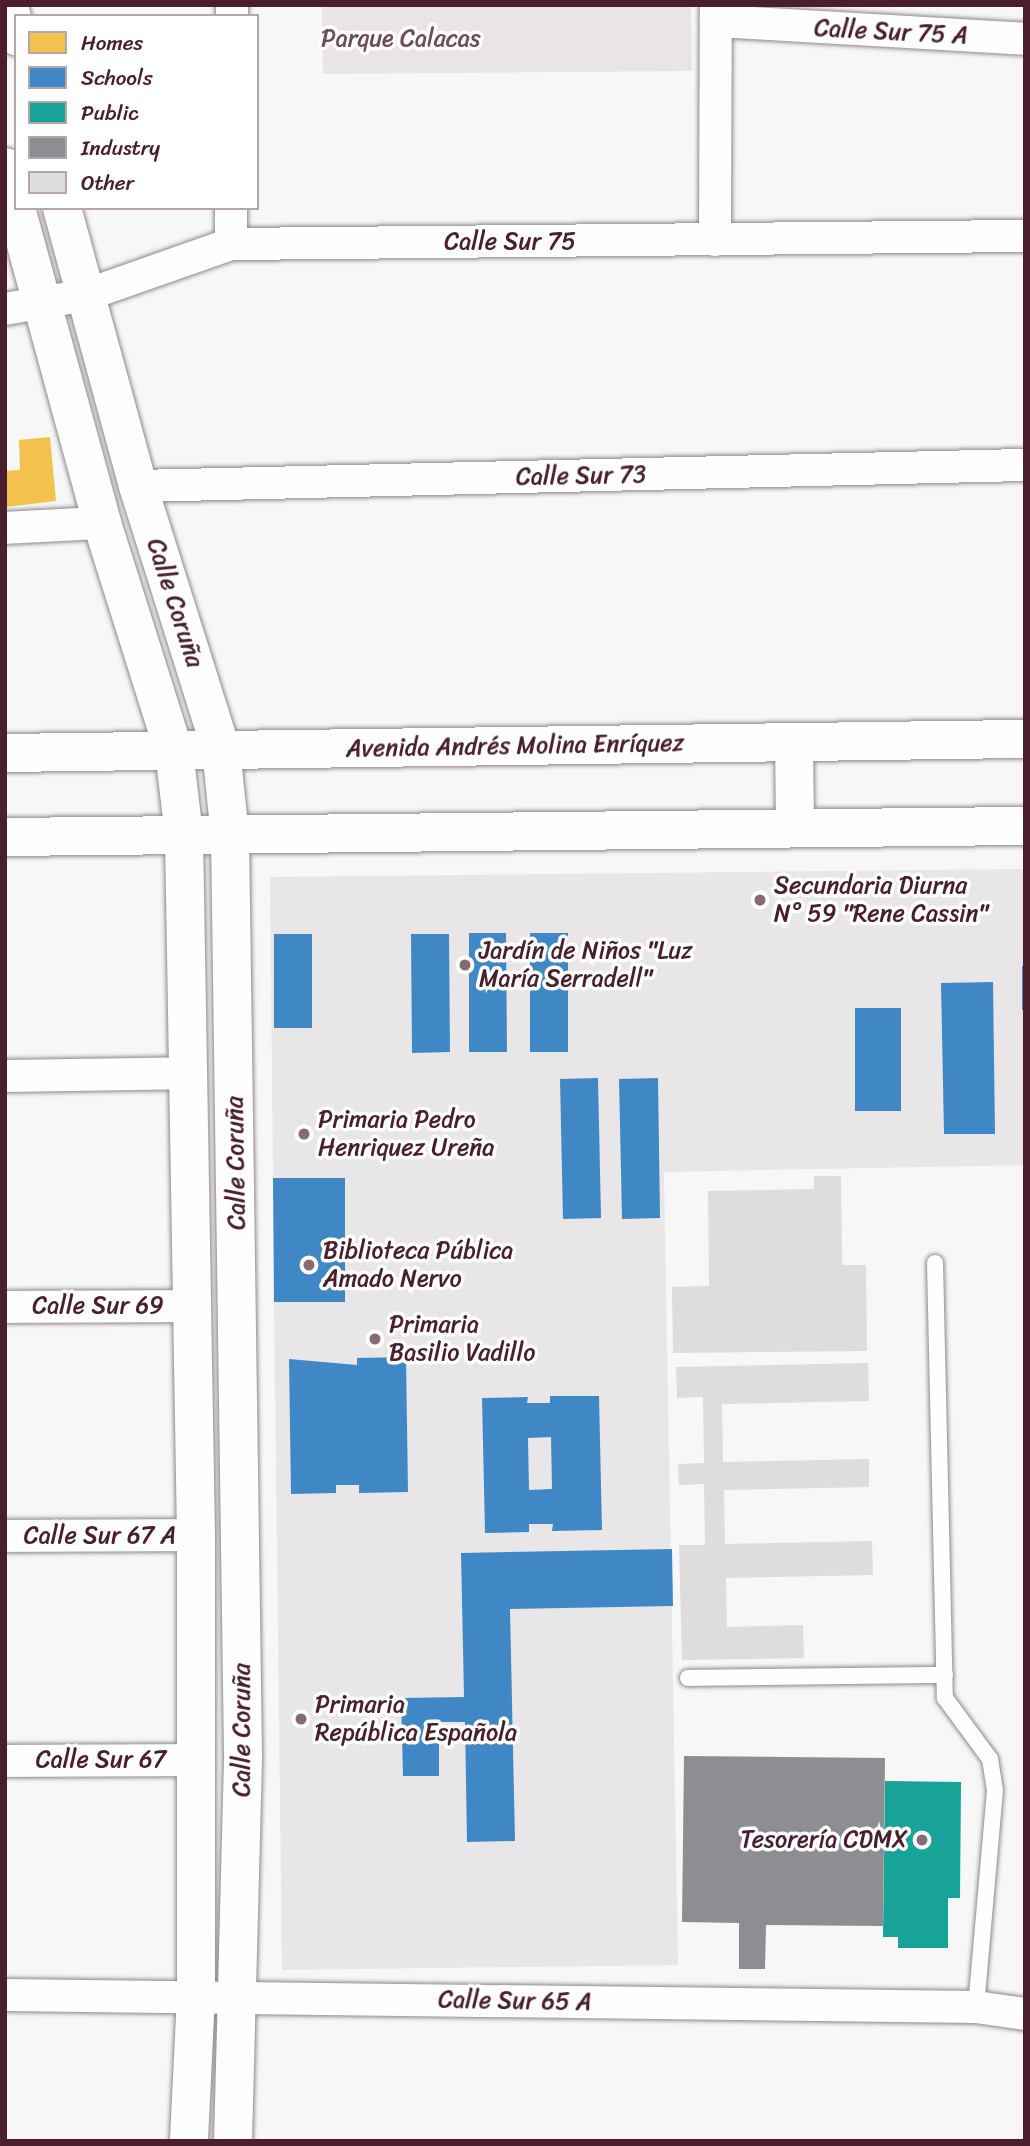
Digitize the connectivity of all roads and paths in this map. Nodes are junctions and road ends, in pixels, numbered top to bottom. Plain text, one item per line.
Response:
1 (9, 5) edge
2 (716, 13) edge
3 (14, 27) edge
4 (1025, 39) edge
5 (5, 167) edge
6 (14, 201) edge
7 (16, 210) edge
8 (63, 210) edge
9 (231, 210) edge
10 (1025, 236) edge
11 (715, 240) junction
12 (231, 244) junction
13 (86, 295) junction
14 (23, 307) edge
15 (1025, 465) edge
16 (138, 486) junction
17 (102, 523) junction
18 (5, 528) edge
19 (1025, 739) edge
20 (794, 742) junction
21 (221, 750) junction
22 (174, 751) junction
23 (5, 753) edge
24 (1025, 826) edge
25 (795, 828) junction
26 (184, 835) junction
27 (230, 835) junction
28 (5, 837) edge
29 (187, 1073) junction
30 (5, 1076) edge
31 (934, 1264) dead end
32 (192, 1306) junction
33 (5, 1307) edge
34 (196, 1535) junction
35 (5, 1536) edge
36 (945, 1675) junction
37 (688, 1678) dead end
38 (196, 1760) junction
39 (5, 1761) edge
40 (5, 1995) edge
41 (196, 1996) junction
42 (238, 1997) junction
43 (976, 2007) junction
44 (1025, 2014) edge
45 (189, 2141) edge
46 (233, 2141) edge

1 - 3 street
2 - 4 street, Calle Sur 75 A
2 - 11 street
5 - 6 street, Calle Coruña
7 - 14 street, Calle Coruña
8 - 13 street, Calle Coruña
9 - 12 street
10 - 11 street, Calle Sur 75
11 - 12 street, Calle Sur 75
12 - 13 street, Calle Sur 75
13 - 14 street, Calle Sur 75
13 - 16 street, Calle Coruña
14 - 17 street, Calle Coruña
15 - 16 street, Calle Sur 73
16 - 21 street, Calle Coruña
17 - 18 street
17 - 22 street, Calle Coruña
19 - 20 street, Avenida Andrés Molina Enríquez
20 - 21 street, Avenida Andrés Molina Enríquez
20 - 25 street
21 - 22 street, Avenida Andrés Molina Enríquez
21 - 27 street, Calle Coruña
22 - 23 street, Avenida Andrés Molina Enríquez
22 - 26 street, Calle Coruña
24 - 25 street
25 - 27 street
26 - 27 street
26 - 28 street
26 - 29 street, Calle Coruña
27 - 42 street, Calle Coruña
29 - 30 street
29 - 32 street, Calle Coruña
31 - 36 lane
32 - 33 street, Calle Sur 69
32 - 34 street, Calle Coruña
34 - 35 street, Calle Sur 67 A
34 - 38 street, Calle Coruña
36 - 37 lane
36 - 43 lane
38 - 39 street, Calle Sur 67
38 - 41 street, Calle Coruña
40 - 41 street, Calle Sur 65 A
41 - 42 street, Calle Sur 65 A
41 - 45 street, Calle Coruña
42 - 43 street, Calle Sur 65 A
42 - 46 street, Calle Coruña
43 - 44 street, Calle Sur 65 A

